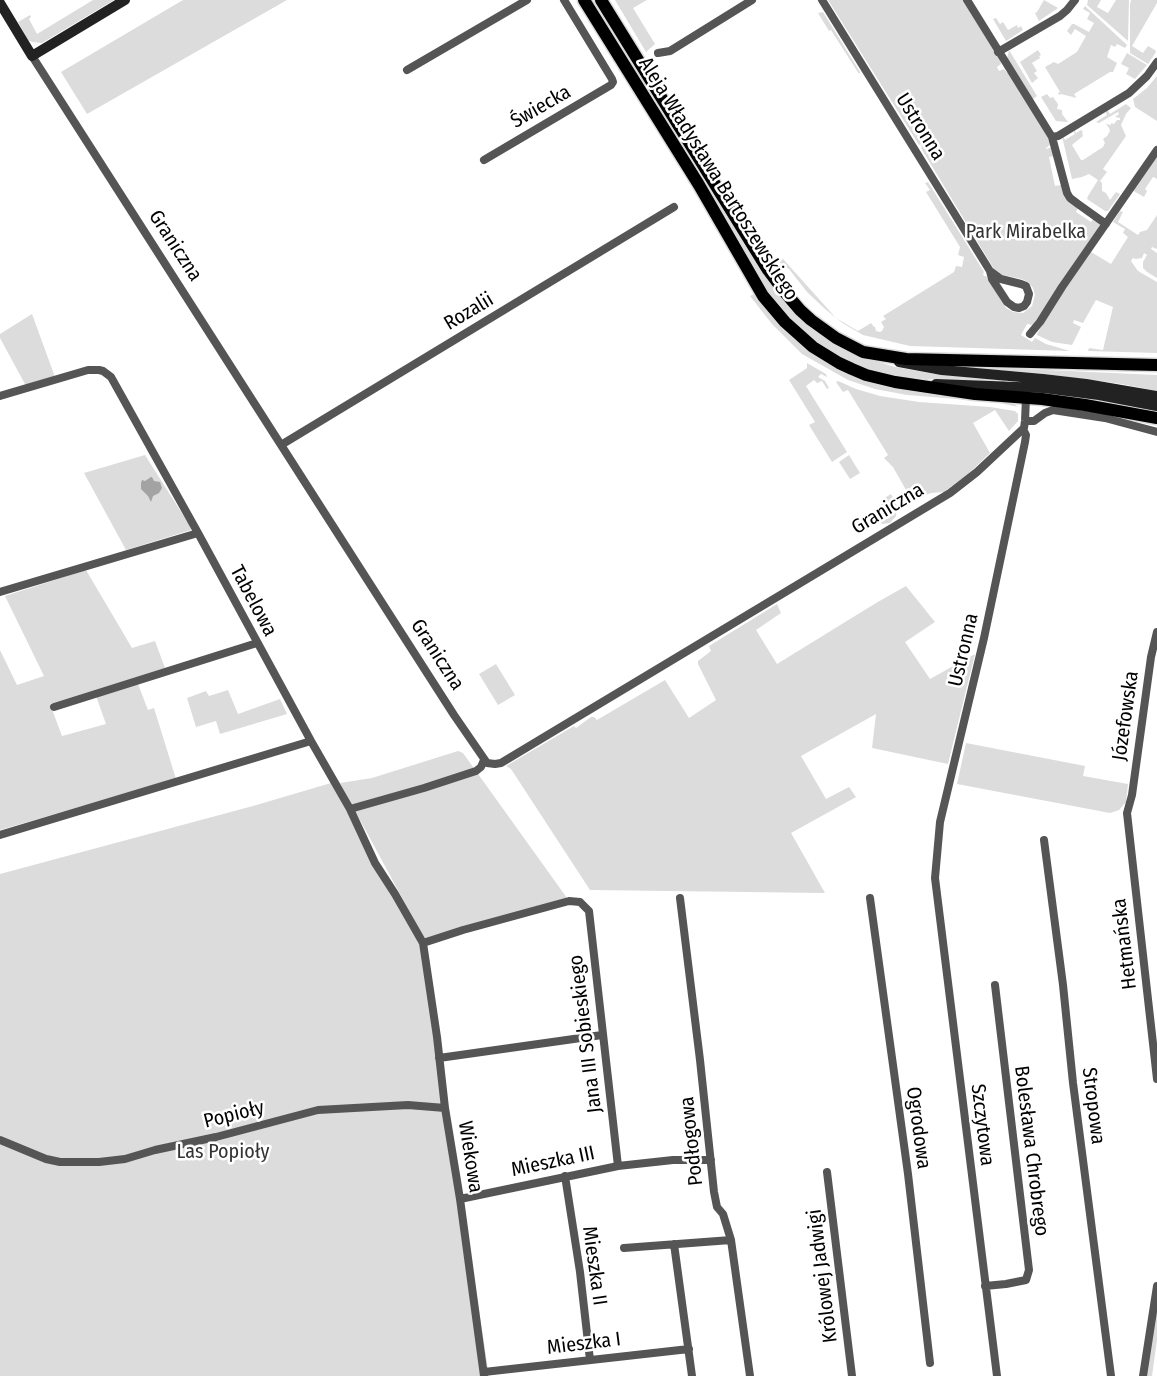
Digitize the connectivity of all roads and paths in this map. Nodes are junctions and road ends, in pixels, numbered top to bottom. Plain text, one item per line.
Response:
1 (125, 0) edge
2 (528, 0) edge
3 (564, 0) edge
4 (584, 0) edge
5 (601, 0) edge
6 (752, 0) edge
7 (822, 0) edge
8 (967, 0) edge
9 (1075, 0) edge
10 (0, 3) edge
11 (999, 52) junction
12 (658, 53) dead end
13 (32, 56) junction
14 (1157, 62) edge
15 (407, 70) dead end
16 (1052, 137) junction
17 (1157, 150) edge
18 (484, 160) dead end
19 (674, 207) dead end
20 (1106, 224) junction
21 (990, 271) junction
22 (1030, 334) dead end
23 (873, 354) junction
24 (1106, 364) junction
25 (1157, 365) edge
26 (1157, 371) edge
27 (905, 384) junction
28 (0, 396) edge
29 (1157, 396) edge
30 (1026, 398) junction
31 (1157, 406) edge
32 (1157, 418) edge
33 (1024, 425) junction
34 (1157, 432) edge
35 (281, 445) junction
36 (198, 533) junction
37 (0, 592) edge
38 (1157, 632) edge
39 (257, 643) junction
40 (54, 706) dead end
41 (311, 741) junction
42 (484, 760) junction
43 (1129, 806) joint
44 (350, 809) junction
45 (0, 835) edge
46 (1044, 840) dead end
47 (935, 878) joint
48 (680, 898) dead end
49 (870, 898) dead end
50 (423, 943) junction
51 (994, 985) dead end
52 (602, 1035) junction
53 (439, 1058) junction
54 (1157, 1079) edge
55 (445, 1108) junction
56 (0, 1140) edge
57 (711, 1160) junction
58 (618, 1166) junction
59 (827, 1172) dead end
60 (565, 1176) junction
61 (460, 1199) junction
62 (731, 1240) junction
63 (674, 1244) junction
64 (624, 1248) dead end
65 (985, 1286) junction
66 (1157, 1286) edge
67 (689, 1349) junction
68 (590, 1360) junction
69 (930, 1363) dead end
70 (484, 1374) edge
71 (692, 1376) edge
72 (750, 1376) edge
73 (852, 1376) edge
74 (997, 1376) edge
75 (1111, 1376) edge
76 (1143, 1376) edge

1 - 13 main road
2 - 15 street
3 - 18 street, Świecka
4 - 27 main road, Aleja Władysława Bartoszewskiego
5 - 23 main road, Aleja Władysława Bartoszewskiego
6 - 12 street
7 - 21 street, Ustronna
8 - 11 street
9 - 11 street
10 - 13 main road, Graniczna
11 - 16 street
13 - 35 street, Graniczna
14 - 16 street
16 - 20 street
17 - 20 street
19 - 35 street, Rozalii
20 - 22 street
21 - 21 street, Ustronna
23 - 24 main road, Aleja Władysława Bartoszewskiego
23 - 29 main road, Aleja Władysława Bartoszewskiego
24 - 25 main road
24 - 26 main road
27 - 30 main road, Aleja Władysława Bartoszewskiego
27 - 31 main road, Aleja Władysława Bartoszewskiego
28 - 36 street, Tabelowa
30 - 32 main road, Aleja Władysława Bartoszewskiego
30 - 33 street
33 - 34 street
33 - 42 street, Graniczna
33 - 47 street, Ustronna
35 - 42 street, Graniczna
36 - 37 street
36 - 39 street, Tabelowa
38 - 43 street, Józefowska
39 - 40 street
39 - 41 street, Tabelowa
41 - 44 street, Tabelowa
41 - 45 street
42 - 44 street
43 - 54 street, Hetmańska
44 - 50 street, Tabelowa
46 - 75 street, Stropowa
47 - 65 street, Szczytowa
48 - 57 street, Podłogowa
49 - 69 street, Ogrodowa
50 - 52 street, Jana III Sobieskiego
50 - 53 street, Wiekowa
51 - 65 street, Bolesława Chrobrego
52 - 53 street
52 - 58 street, Jana III Sobieskiego
53 - 55 street, Wiekowa
55 - 56 street, Popioły
55 - 61 street, Wiekowa
57 - 58 street, Mieszka III
57 - 62 street, Podłogowa
58 - 60 street, Mieszka III
59 - 73 street, Królowej Jadwigi
60 - 61 street, Mieszka III
60 - 68 street, Mieszka II
61 - 70 street, Wiekowa
62 - 63 street
62 - 72 street, Podłogowa
63 - 64 street
63 - 67 street
65 - 74 street, Szczytowa
66 - 76 street
67 - 68 street, Mieszka I
67 - 71 street
68 - 70 street, Mieszka I

